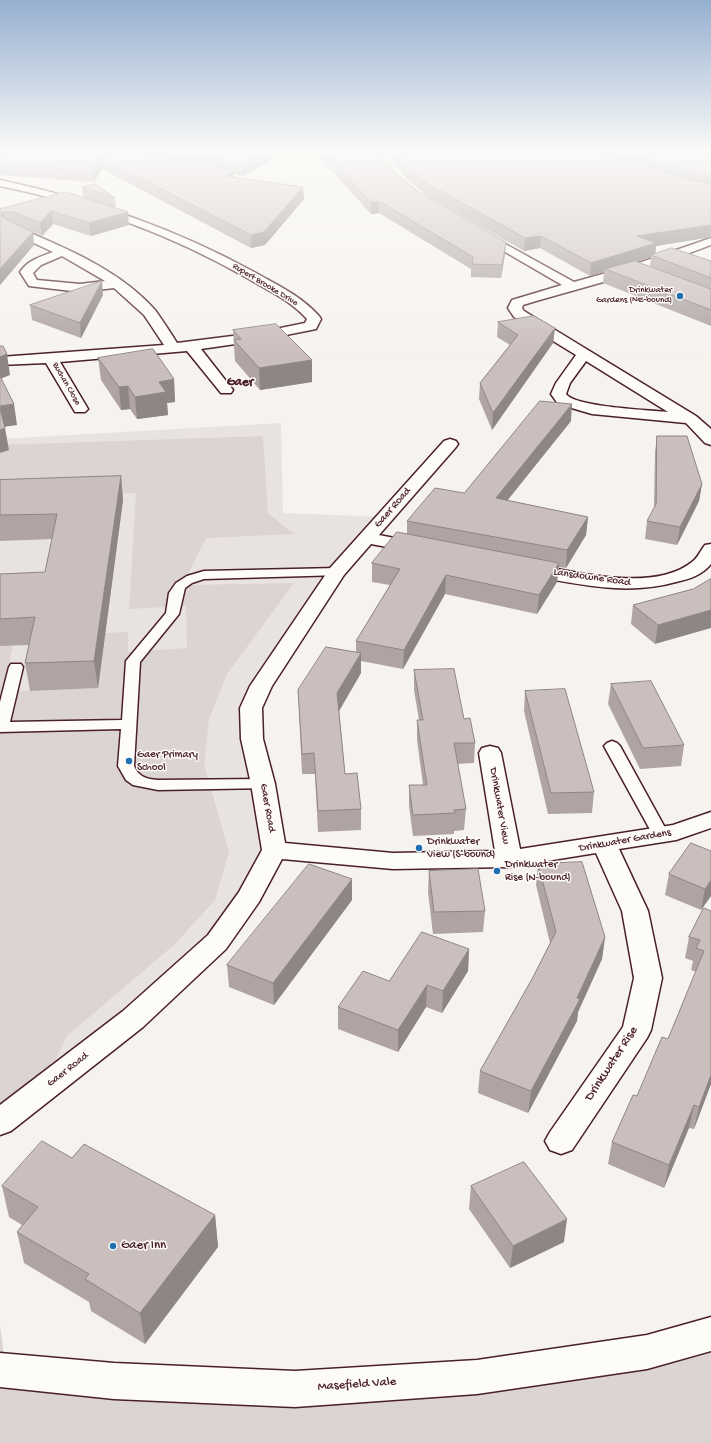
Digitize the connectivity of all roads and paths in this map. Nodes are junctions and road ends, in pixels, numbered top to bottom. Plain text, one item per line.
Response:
1 (134, 220) edge
2 (468, 226) edge
3 (10, 228) edge
4 (711, 241) edge
5 (63, 252) junction
6 (634, 269) junction
7 (648, 275) edge
8 (117, 284) junction
9 (574, 287) junction
10 (192, 346) junction
11 (173, 348) junction
12 (583, 354) junction
13 (51, 359) junction
14 (0, 361) edge
15 (226, 390) dead end
16 (80, 409) dead end
17 (691, 419) junction
18 (711, 440) edge
19 (450, 444) dead end
20 (367, 538) junction
21 (711, 549) edge
22 (438, 552) edge
23 (508, 565) edge
24 (337, 572) junction
25 (16, 667) dead end
26 (128, 724) junction
27 (1, 727) edge
28 (612, 746) dead end
29 (490, 753) dead end
30 (263, 784) junction
31 (711, 820) edge
32 (661, 835) junction
33 (605, 845) junction
34 (274, 850) junction
35 (509, 859) junction
36 (0, 1122) edge
37 (561, 1141) dead end
38 (711, 1334) edge
39 (0, 1370) edge

1 - 10 street, Rupert Brooke Drive
2 - 9 street
3 - 5 street
4 - 6 street
5 - 8 street
5 - 8 street
6 - 7 street
6 - 9 street
8 - 11 street
9 - 12 street
10 - 11 street, Rupert Brooke Drive
10 - 15 street
11 - 13 street, Rupert Brooke Drive
12 - 17 street
12 - 17 street
13 - 14 street, Rupert Brooke Drive
13 - 16 street, Buchan Close
17 - 18 street
19 - 20 street, Gaer Road
20 - 22 street
20 - 24 street, Gaer Road
21 - 23 street, Lansdowne Road
24 - 26 lane
24 - 30 street, Gaer Road
25 - 27 lane
26 - 27 lane
26 - 30 lane
28 - 32 lane
29 - 35 street, Drinkwater View
30 - 34 street, Gaer Road
31 - 32 street, Drinkwater Gardens
32 - 33 street, Drinkwater Gardens
33 - 35 street, Drinkwater Gardens
33 - 37 street, Drinkwater Rise
34 - 35 street, Drinkwater Gardens
34 - 36 street, Gaer Road
38 - 39 street, Masefield Vale

